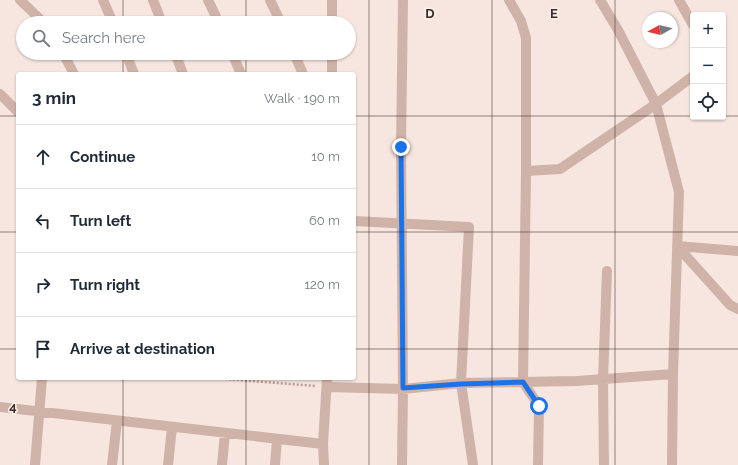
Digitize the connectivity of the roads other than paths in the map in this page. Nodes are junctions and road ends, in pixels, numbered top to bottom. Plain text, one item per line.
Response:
1 (20, 0) edge
2 (103, 0) edge
3 (153, 0) edge
4 (208, 0) edge
5 (270, 0) edge
6 (332, 0) edge
7 (402, 0) edge
8 (509, 0) edge
9 (600, 0) edge
10 (679, 0) edge
11 (37, 16) edge
12 (110, 16) edge
13 (159, 16) edge
14 (216, 16) edge
15 (277, 16) edge
16 (332, 16) edge
17 (690, 20) edge
18 (67, 60) edge
19 (129, 60) edge
20 (178, 60) edge
21 (235, 60) edge
22 (297, 60) edge
23 (332, 60) edge
24 (73, 72) edge
25 (133, 72) edge
26 (182, 72) edge
27 (240, 72) edge
28 (302, 72) edge
29 (332, 72) edge
30 (690, 78) edge
31 (0, 94) edge
32 (656, 104) junction
33 (16, 110) edge
34 (526, 171) junction
35 (356, 221) edge
36 (402, 223) junction
37 (677, 246) junction
38 (738, 251) edge
39 (607, 271) dead end
40 (738, 309) edge
41 (673, 374) junction
42 (42, 380) edge
43 (603, 380) junction
44 (327, 382) edge
45 (523, 382) junction
46 (461, 384) junction
47 (403, 388) junction
48 (0, 408) edge
49 (39, 412) junction
50 (117, 421) junction
51 (172, 427) junction
52 (225, 433) junction
53 (277, 439) junction
54 (323, 444) junction
55 (35, 465) edge
56 (112, 465) edge
57 (168, 465) edge
58 (222, 465) edge
59 (274, 465) edge
60 (324, 465) edge
61 (402, 465) edge
62 (473, 465) edge
63 (538, 465) edge
64 (604, 465) edge
65 (672, 465) edge

1 - 11 street
2 - 12 street
3 - 13 street
4 - 14 street
5 - 15 street
6 - 16 street
7 - 36 street
8 - 34 street
9 - 32 street
10 - 17 street
18 - 24 street
19 - 25 street
20 - 26 street
21 - 27 street
22 - 28 street
23 - 29 street
30 - 32 street
31 - 33 street
32 - 34 street
32 - 37 street
34 - 45 street
35 - 36 street
36 - 46 street
36 - 47 street
37 - 38 street
37 - 40 street
37 - 41 street
39 - 43 street
41 - 43 street
41 - 65 street
42 - 49 street
43 - 45 street
43 - 64 street
44 - 47 street
44 - 54 street
45 - 46 street
45 - 63 street
46 - 47 street
46 - 62 street
47 - 61 street
48 - 49 street
49 - 50 street
49 - 55 street
50 - 51 street
50 - 56 street
51 - 52 street
51 - 57 street
52 - 53 street
52 - 58 street
53 - 54 street
53 - 59 street
54 - 60 street

